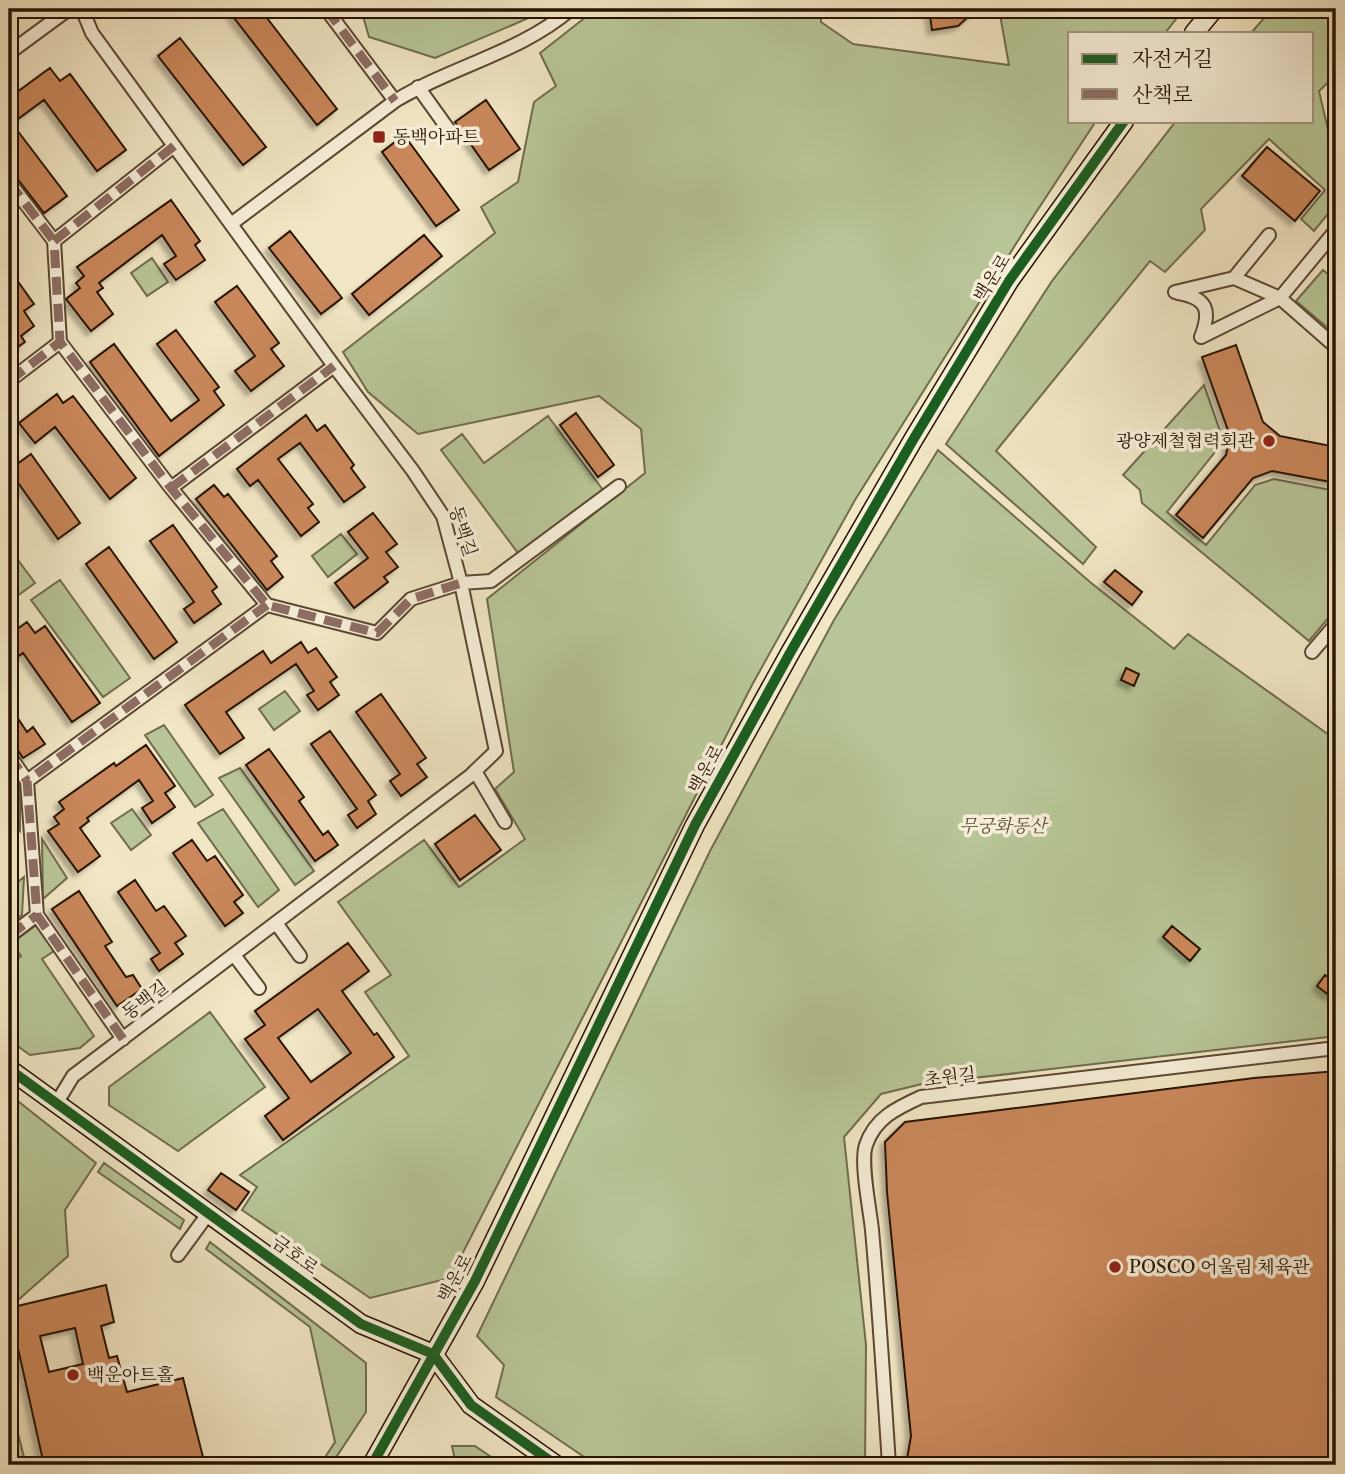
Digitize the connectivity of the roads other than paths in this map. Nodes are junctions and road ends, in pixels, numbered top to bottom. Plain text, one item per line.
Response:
1 (68, 9) edge
2 (82, 9) edge
3 (326, 9) edge
4 (571, 9) edge
5 (1214, 9) edge
6 (1195, 32) edge
7 (9, 53) edge
8 (418, 87) junction
9 (395, 101) junction
10 (1123, 122) edge
11 (451, 133) dead end
12 (174, 146) junction
13 (9, 182) edge
14 (231, 224) junction
15 (1336, 230) edge
16 (1269, 235) dead end
17 (54, 240) junction
18 (1234, 278) junction
19 (1280, 299) junction
20 (60, 342) junction
21 (1336, 347) edge
22 (334, 366) junction
23 (9, 381) edge
24 (619, 486) dead end
25 (172, 488) junction
26 (460, 583) junction
27 (267, 605) junction
28 (1336, 624) edge
29 (1312, 652) dead end
30 (9, 755) edge
31 (475, 771) junction
32 (27, 781) junction
33 (505, 822) dead end
34 (37, 915) junction
35 (276, 923) junction
36 (9, 936) edge
37 (234, 955) junction
38 (300, 956) dead end
39 (260, 988) dead end
40 (123, 1039) junction
41 (1336, 1048) edge
42 (9, 1069) edge
43 (56, 1104) junction
44 (208, 1214) junction
45 (178, 1255) dead end
46 (433, 1354) junction
47 (372, 1465) edge
48 (556, 1465) edge
49 (889, 1465) edge

1 - 7 street
2 - 12 street, 동백길
3 - 9 street
4 - 8 street
5 - 6 main road
8 - 9 street
8 - 11 street
9 - 14 street
10 - 46 main road, 백운로
12 - 14 street, 동백길
12 - 17 street
13 - 17 street
14 - 22 street, 동백길
15 - 19 street
16 - 18 street
17 - 20 street
18 - 19 street
18 - 19 street
19 - 21 street
20 - 23 street
20 - 25 street
22 - 25 street
22 - 26 street, 동백길
24 - 26 street
25 - 27 street
26 - 27 street
26 - 31 street, 동백길
27 - 32 street
28 - 29 street
30 - 32 street
31 - 33 street
31 - 35 street, 동백길
32 - 34 street
34 - 36 street
34 - 40 street
35 - 37 street, 동백길
35 - 38 street
37 - 39 street
37 - 40 street, 동백길
40 - 43 street, 동백길
41 - 49 street, 초원길
42 - 43 main road, 금호로
43 - 44 main road, 금호로
44 - 45 street
44 - 46 main road, 금호로
46 - 47 main road, 백운로
46 - 48 main road

